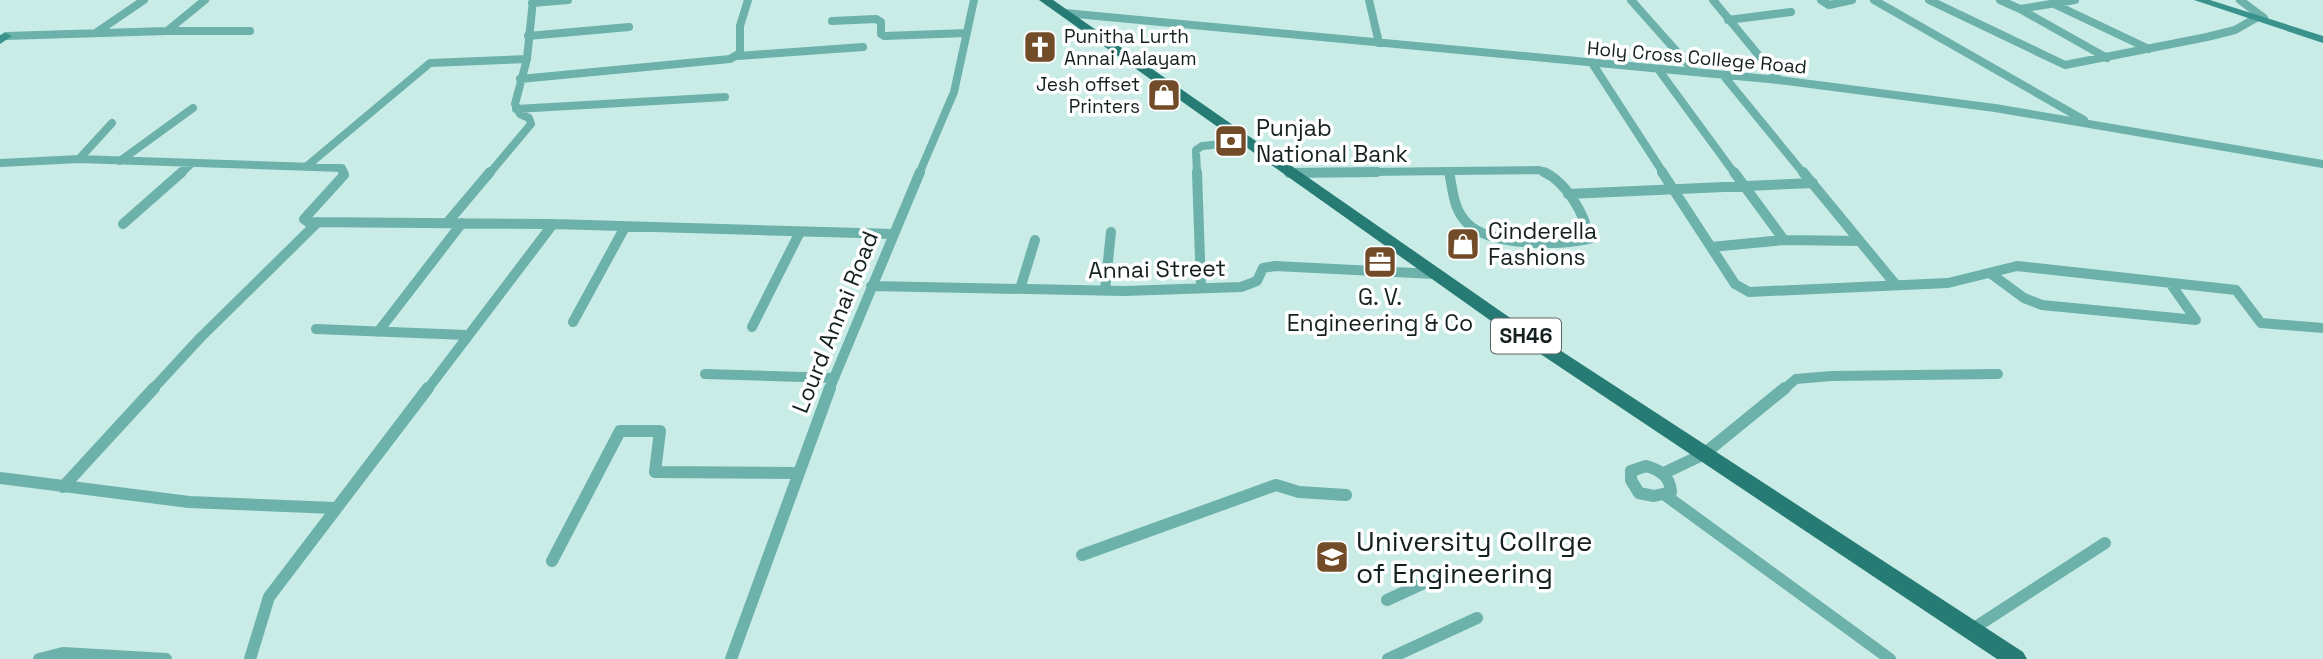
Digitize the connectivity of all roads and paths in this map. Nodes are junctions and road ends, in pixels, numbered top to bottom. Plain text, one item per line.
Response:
1 (144, 0) edge
2 (205, 0) edge
3 (568, 0) edge
4 (748, 0) edge
5 (974, 0) edge
6 (1045, 0) edge
7 (1369, 0) edge
8 (1631, 0) edge
9 (1713, 0) edge
10 (1821, 0) edge
11 (1852, 0) edge
12 (1874, 0) edge
13 (1929, 0) edge
14 (2000, 0) edge
15 (2075, 0) edge
16 (2199, 0) edge
17 (2240, 0) edge
18 (533, 2) edge
19 (2054, 4) junction
20 (2020, 9) junction
21 (1791, 12) dead end
22 (1065, 13) junction
23 (2256, 18) junction
24 (832, 20) dead end
25 (1728, 20) junction
26 (2272, 23) junction
27 (629, 27) dead end
28 (167, 31) junction
29 (250, 31) dead end
30 (97, 33) junction
31 (967, 33) junction
32 (528, 36) junction
33 (2, 38) edge
34 (2323, 40) edge
35 (1379, 43) junction
36 (863, 47) dead end
37 (2149, 49) junction
38 (737, 56) junction
39 (2107, 58) junction
40 (527, 59) junction
41 (1592, 63) junction
42 (1658, 69) junction
43 (1694, 71) junction
44 (1723, 75) junction
45 (520, 79) junction
46 (1779, 80) junction
47 (725, 97) dead end
48 (193, 108) dead end
49 (516, 109) junction
50 (112, 123) dead end
51 (2091, 124) junction
52 (1244, 142) junction
53 (79, 159) junction
54 (120, 160) junction
55 (0, 163) edge
56 (192, 163) junction
57 (2323, 164) edge
58 (307, 166) junction
59 (1449, 170) junction
60 (1289, 173) junction
61 (1739, 182) junction
62 (1813, 183) junction
63 (1675, 190) junction
64 (1568, 194) junction
65 (318, 222) junction
66 (123, 223) dead end
67 (447, 223) junction
68 (462, 223) junction
69 (553, 224) junction
70 (625, 227) junction
71 (800, 232) junction
72 (1111, 232) dead end
73 (893, 234) junction
74 (1035, 240) dead end
75 (1784, 240) junction
76 (1860, 241) junction
77 (1712, 247) junction
78 (1990, 273) junction
79 (1434, 274) junction
80 (2170, 283) junction
81 (1896, 285) junction
82 (871, 286) junction
83 (1201, 288) junction
84 (1020, 289) junction
85 (1105, 290) junction
86 (573, 322) dead end
87 (751, 327) dead end
88 (2323, 328) edge
89 (316, 329) dead end
90 (378, 332) junction
91 (466, 335) junction
92 (705, 374) dead end
93 (1998, 374) dead end
94 (834, 378) junction
95 (1704, 454) junction
96 (799, 473) junction
97 (1664, 473) junction
98 (0, 478) edge
99 (63, 487) junction
100 (1346, 495) dead end
101 (1665, 495) junction
102 (335, 508) junction
103 (2105, 543) dead end
104 (1082, 555) dead end
105 (552, 561) dead end
106 (1435, 578) dead end
107 (1387, 600) dead end
108 (1477, 618) dead end
109 (1971, 630) junction
110 (39, 659) edge
111 (166, 659) edge
112 (250, 659) edge
113 (731, 659) edge
114 (1388, 659) edge
115 (1890, 659) edge
116 (2015, 659) edge

1 - 30 street
2 - 28 street
3 - 18 street
4 - 38 street
5 - 31 street, Lourd Annai Road
6 - 22 main road, SH46
7 - 35 street
8 - 43 street
9 - 25 street
10 - 11 street
12 - 51 street
13 - 39 street
14 - 20 street
15 - 19 street
16 - 23 street
17 - 26 street
18 - 32 street
19 - 20 street
19 - 37 street
20 - 39 street
21 - 25 street
22 - 35 street, Holy Cross College Road
22 - 52 main road, SH46
23 - 26 street
23 - 37 street
24 - 31 street
25 - 46 street
26 - 34 street
27 - 32 street
28 - 29 street
28 - 30 street
30 - 33 street
31 - 73 street, Lourd Annai Road
32 - 40 street
35 - 41 street, Holy Cross College Road
36 - 38 street
37 - 39 street
38 - 45 street
40 - 45 street
40 - 58 street
41 - 42 street, Holy Cross College Road
41 - 63 street
42 - 43 street, Holy Cross College Road
42 - 61 street
43 - 44 street, Holy Cross College Road
44 - 46 street, Holy Cross College Road
44 - 62 street
45 - 49 street
46 - 51 street, Holy Cross College Road
47 - 49 street
48 - 54 street
49 - 67 street
50 - 53 street
51 - 57 street, Holy Cross College Road
52 - 60 main road, SH46
52 - 83 street
53 - 54 street
53 - 55 street
54 - 56 street
56 - 58 street
56 - 66 street
58 - 65 street
59 - 60 street
59 - 64 street
59 - 64 street
60 - 79 main road, SH46
61 - 62 street
61 - 63 street
61 - 75 street
62 - 76 street
63 - 64 street
63 - 77 street
65 - 67 street
65 - 99 street
67 - 68 street
68 - 69 street
68 - 90 street
69 - 70 street
69 - 91 street
70 - 71 street
70 - 86 street
71 - 73 street
71 - 87 street
72 - 85 street
73 - 82 street, Lourd Annai Road
74 - 84 street
75 - 76 street
75 - 77 street
76 - 81 street
77 - 81 street
78 - 80 street
78 - 80 street
78 - 81 street
79 - 83 street, Annai Street
79 - 95 main road, SH46
80 - 88 street
82 - 84 street, Annai Street
82 - 94 street, Lourd Annai Road
83 - 85 street, Annai Street
84 - 85 street, Annai Street
89 - 90 street
90 - 91 street
91 - 102 street
92 - 94 street
93 - 95 street
94 - 96 street, Lourd Annai Road
95 - 97 street
95 - 109 main road, SH46
96 - 105 street
96 - 113 street, Lourd Annai Road
97 - 101 street
97 - 101 street
98 - 99 street
99 - 102 street
100 - 104 street
101 - 115 street
102 - 112 street
103 - 109 street
106 - 107 street
108 - 114 street
109 - 116 main road, SH46
110 - 111 street

